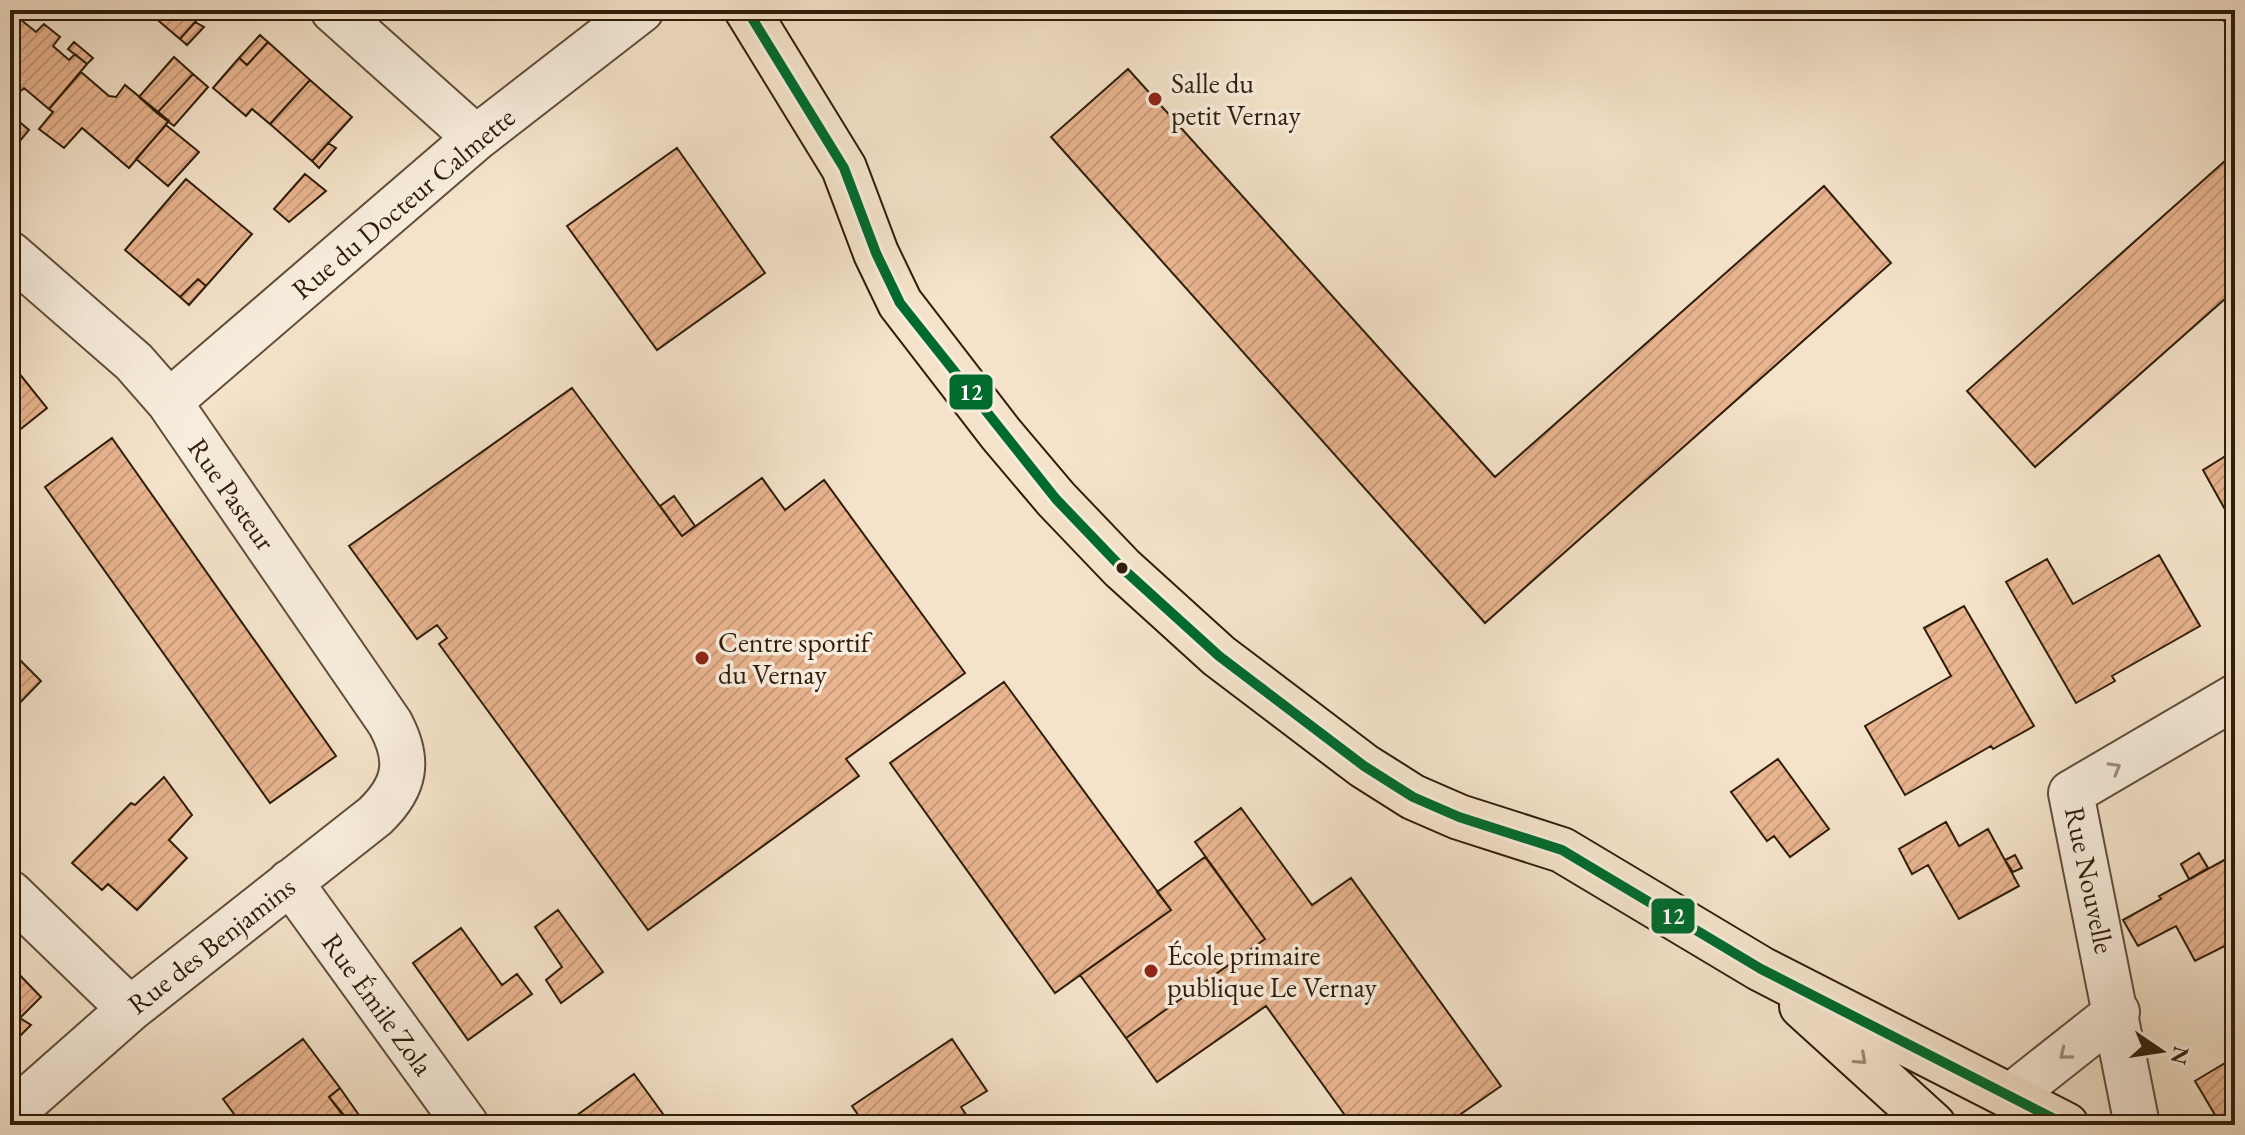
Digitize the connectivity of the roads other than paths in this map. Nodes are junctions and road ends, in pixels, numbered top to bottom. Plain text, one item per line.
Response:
1 (333, 10) edge
2 (641, 10) edge
3 (747, 10) edge
4 (476, 138) junction
5 (10, 254) edge
6 (169, 402) junction
7 (2235, 697) edge
8 (404, 771) joint
9 (290, 882) junction
10 (10, 893) edge
11 (1761, 969) junction
12 (130, 1009) junction
13 (2117, 1012) junction
14 (2012, 1095) junction
15 (10, 1115) edge
16 (466, 1125) edge
17 (1933, 1125) edge
18 (2066, 1125) edge
19 (2137, 1125) edge

1 - 4 street
2 - 4 street, Rue du Docteur Calmette
3 - 11 main road
4 - 6 street, Rue du Docteur Calmette
5 - 6 street, Rue Pasteur
6 - 8 street, Rue Pasteur
13 -> 7 street, Rue Nouvelle
8 - 9 street, Rue des Benjamins
9 - 12 street, Rue des Benjamins
9 - 16 street, Rue Émile Zola
10 - 12 street
11 - 14 main road
11 -> 17 main road
12 - 15 street, Rue des Benjamins
13 -> 14 street
13 - 19 street, Rue Nouvelle
14 - 18 main road

